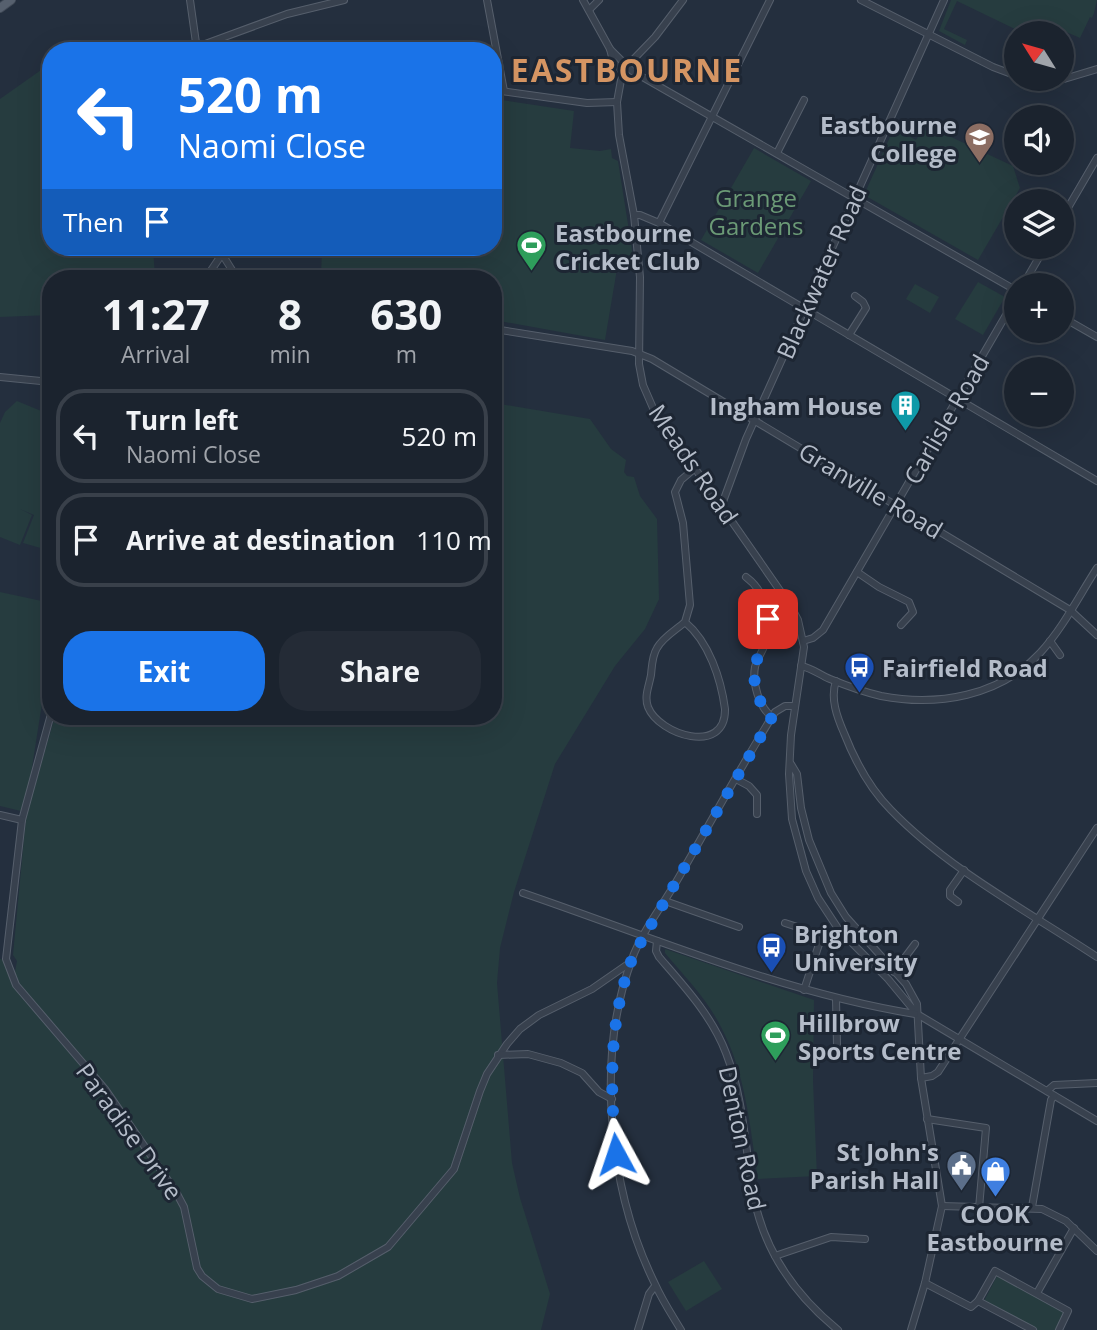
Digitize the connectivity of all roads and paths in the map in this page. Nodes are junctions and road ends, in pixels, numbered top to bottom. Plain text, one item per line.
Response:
1 (11, 0) edge
2 (190, 0) edge
3 (344, 0) edge
4 (487, 0) edge
5 (583, 0) edge
6 (599, 0) edge
7 (683, 0) edge
8 (770, 0) edge
9 (861, 0) edge
10 (944, 0) edge
11 (0, 8) edge
12 (589, 10) junction
13 (929, 34) junction
14 (196, 42) edge
15 (214, 42) edge
16 (495, 42) edge
17 (610, 49) junction
18 (627, 66) junction
19 (1097, 69) edge
20 (1004, 71) edge
21 (623, 74) junction
22 (1074, 76) edge
23 (502, 80) edge
24 (504, 91) joint
25 (804, 100) dead end
26 (617, 102) junction
27 (712, 117) junction
28 (777, 153) junction
29 (1097, 158) edge
30 (1074, 197) edge
31 (855, 198) junction
32 (634, 215) junction
33 (659, 223) junction
34 (1004, 285) edge
35 (855, 296) dead end
36 (804, 309) junction
37 (1004, 316) edge
38 (1074, 324) edge
39 (502, 330) edge
40 (849, 335) junction
41 (1097, 337) edge
42 (639, 353) junction
43 (0, 377) edge
44 (42, 381) edge
45 (957, 399) junction
46 (755, 421) junction
47 (694, 469) junction
48 (1097, 481) edge
49 (895, 506) junction
50 (722, 507) junction
51 (1097, 568) edge
52 (857, 572) junction
53 (746, 577) dead end
54 (1070, 610) junction
55 (685, 622) junction
56 (901, 625) dead end
57 (1097, 635) edge
58 (803, 641) junction
59 (1050, 641) junction
60 (1060, 655) dead end
61 (801, 666) junction
62 (836, 681) junction
63 (794, 706) junction
64 (772, 717) junction
65 (48, 725) edge
66 (791, 764) junction
67 (736, 779) junction
68 (757, 814) dead end
69 (0, 815) edge
70 (22, 820) junction
71 (1097, 828) edge
72 (964, 870) junction
73 (523, 893) dead end
74 (665, 901) junction
75 (958, 902) dead end
76 (1039, 919) junction
77 (785, 923) dead end
78 (739, 927) dead end
79 (645, 936) junction
80 (657, 941) junction
81 (915, 944) dead end
82 (1097, 957) edge
83 (631, 962) junction
84 (894, 972) junction
85 (804, 990) junction
86 (836, 999) junction
87 (917, 1014) junction
88 (960, 1039) junction
89 (837, 1045) dead end
90 (498, 1055) junction
91 (921, 1077) junction
92 (1097, 1083) edge
93 (1046, 1091) junction
94 (1054, 1096) junction
95 (612, 1099) junction
96 (927, 1119) junction
97 (1097, 1121) edge
98 (942, 1206) junction
99 (1032, 1207) junction
100 (979, 1209) junction
101 (1074, 1228) junction
102 (867, 1240) dead end
103 (1097, 1251) edge
104 (775, 1256) junction
105 (925, 1283) junction
106 (655, 1286) junction
107 (1037, 1293) junction
108 (978, 1301) junction
109 (638, 1330) edge
110 (681, 1330) edge
111 (838, 1330) edge
112 (911, 1330) edge
113 (1033, 1330) edge
114 (1059, 1330) edge

1 - 11 main road
2 - 14 street
3 - 15 street
4 - 16 street
5 - 12 street
6 - 12 street
7 - 18 street, Meads Road
8 - 27 street
9 - 13 street
10 - 13 street, Blackwater Road
12 - 17 street
13 - 20 street
13 - 31 street, Blackwater Road
17 - 18 street
17 - 21 street
18 - 21 street, Meads Road
18 - 27 street
19 - 22 street
21 - 26 street, Meads Road
23 - 24 street
24 - 26 street
25 - 28 street
26 - 32 street, Meads Road
27 - 28 street
27 - 33 street
28 - 31 street
29 - 30 street
31 - 34 street
31 - 36 street, Blackwater Road
32 - 33 street
32 - 42 street, Meads Road
33 - 36 street
35 - 40 street
36 - 40 street
36 - 46 street, Blackwater Road
37 - 45 street, Carlisle Road
38 - 41 street
39 - 42 street, Granville Road
40 - 45 street
42 - 46 street, Granville Road
42 - 47 street, Meads Road
43 - 44 street
45 - 48 street
45 - 49 street, Carlisle Road
46 - 49 street, Granville Road
46 - 50 street, Blackwater Road
47 - 50 street, Meads Road
47 - 55 street
49 - 52 street, Carlisle Road
49 - 54 street, Granville Road
50 - 58 street, Meads Road
51 - 54 street
52 - 56 street
52 - 58 street, Carlisle Road
53 - 64 street
54 - 57 street, Granville Road
54 - 59 street
55 - 55 street
58 - 61 street, Meads Road
59 - 60 street
59 - 62 street
61 - 62 street
61 - 63 street, Meads Road
62 - 72 street
63 - 64 street
63 - 66 street, Meads Road
64 - 67 street
65 - 70 street, Paradise Drive
66 - 84 street, Meads Road
66 - 87 street, Meads Road
67 - 68 street
67 - 74 street
69 - 70 street
70 - 90 street, Paradise Drive
71 - 76 street
72 - 75 street
72 - 76 street
73 - 79 street
74 - 78 street
74 - 79 street
76 - 82 street
76 - 88 street
77 - 85 street
79 - 80 street
79 - 83 street
80 - 85 street
80 - 104 street, Denton Road
81 - 84 street
83 - 90 street, Paradise Drive
83 - 95 street
84 - 87 street, Meads Road
85 - 86 street
86 - 87 street
86 - 89 street
87 - 88 street
87 - 91 street, Meads Road
88 - 91 street
88 - 93 street
90 - 95 street
91 - 96 street, Meads Road
92 - 93 street
93 - 94 street
94 - 97 street
94 - 99 street
95 - 106 street
96 - 98 street, Meads Road
96 - 100 street
98 - 100 street
98 - 105 street
99 - 100 street
99 - 101 street
101 - 103 street
101 - 107 street
102 - 104 street
104 - 111 street, Denton Road
105 - 108 street
105 - 112 street
106 - 109 street
106 - 110 street
107 - 108 street
107 - 114 street
108 - 113 street

